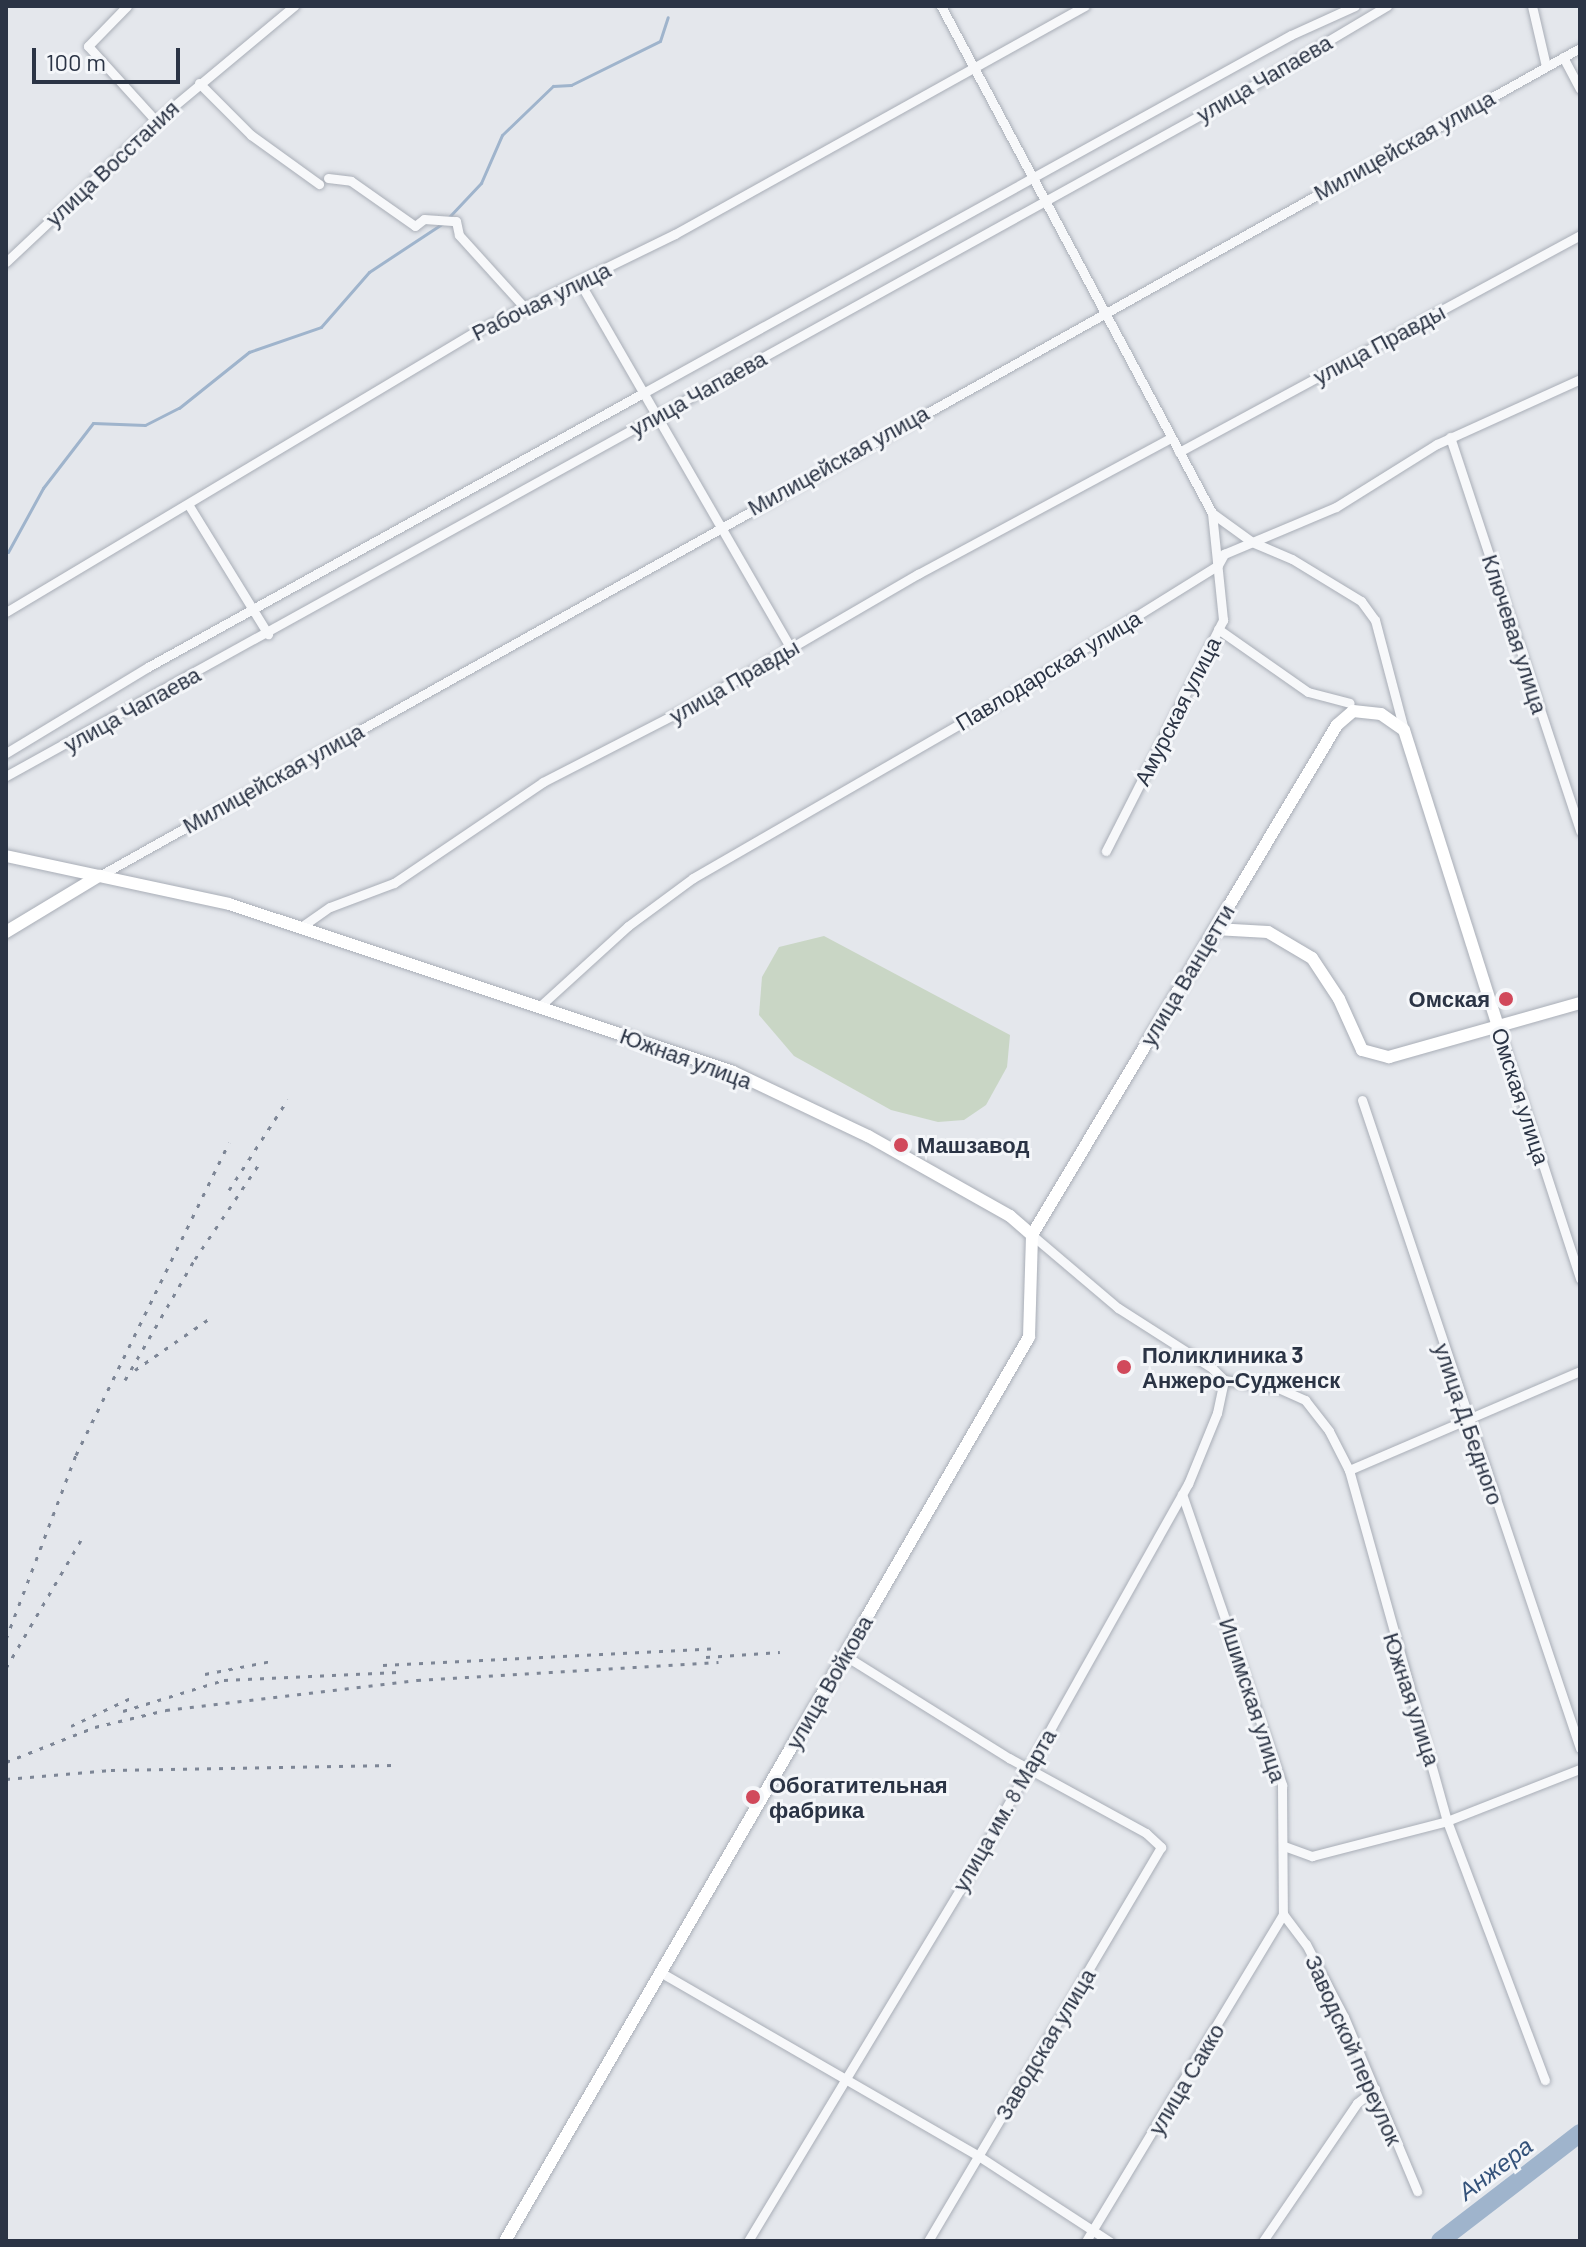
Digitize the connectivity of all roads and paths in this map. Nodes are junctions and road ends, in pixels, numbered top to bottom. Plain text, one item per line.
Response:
1 (127, 6) edge
2 (294, 6) edge
3 (941, 6) edge
4 (1085, 6) edge
5 (1355, 6) edge
6 (1387, 6) edge
7 (1532, 6) edge
8 (1580, 48) edge
9 (1563, 57) junction
10 (1546, 66) junction
11 (976, 69) junction
12 (199, 83) junction
13 (1580, 89) edge
14 (156, 121) junction
15 (328, 178) dead end
16 (1033, 178) junction
17 (319, 184) dead end
18 (1044, 199) junction
19 (1580, 235) edge
20 (6, 262) edge
21 (580, 283) junction
22 (524, 307) junction
23 (1103, 313) junction
24 (1580, 379) edge
25 (645, 392) junction
26 (658, 416) junction
27 (1450, 437) junction
28 (1171, 438) junction
29 (1179, 452) junction
30 (188, 504) junction
31 (1212, 513) junction
32 (718, 528) junction
33 (1252, 542) junction
34 (1218, 565) junction
35 (253, 610) junction
36 (6, 612) edge
37 (1218, 629) junction
38 (268, 634) junction
39 (790, 647) junction
40 (1350, 703) dead end
41 (1404, 730) junction
42 (6, 753) edge
43 (6, 776) edge
44 (1580, 831) edge
45 (1106, 851) dead end
46 (6, 856) edge
47 (99, 876) junction
48 (301, 927) junction
49 (1215, 929) junction
50 (6, 932) edge
51 (1580, 1003) edge
52 (539, 1007) junction
53 (1498, 1026) junction
54 (1362, 1100) dead end
55 (1032, 1235) junction
56 (1580, 1279) edge
57 (1580, 1371) edge
58 (1224, 1380) junction
59 (1468, 1423) junction
60 (1349, 1470) junction
61 (1182, 1494) junction
62 (844, 1655) junction
63 (1580, 1748) edge
64 (1029, 1767) junction
65 (1580, 1769) edge
66 (1447, 1821) junction
67 (1284, 1846) junction
68 (1283, 1914) junction
69 (660, 1972) junction
70 (844, 2078) junction
71 (1545, 2080) dead end
72 (1375, 2089) junction
73 (977, 2155) junction
74 (1417, 2191) dead end
75 (1094, 2227) junction
76 (505, 2241) edge
77 (748, 2241) edge
78 (928, 2241) edge
79 (1086, 2241) edge
80 (1109, 2241) edge
81 (1263, 2241) edge

1 - 14 street
2 - 12 street, улица Восстания
3 - 11 street
4 - 11 street, Рабочая улица
5 - 16 street, улица Чапаева
6 - 18 street, улица Чапаева
7 - 10 street
8 - 9 street, Милицейская улица
9 - 10 street, Милицейская улица
9 - 13 street
10 - 23 street, Милицейская улица
11 - 16 street
11 - 21 street, Рабочая улица
12 - 14 street, улица Восстания
12 - 17 street
14 - 20 street, улица Восстания
15 - 22 street
16 - 18 street
16 - 25 street, улица Чапаева
18 - 23 street
18 - 26 street, улица Чапаева
19 - 29 street, улица Правды
21 - 22 street, Рабочая улица
21 - 25 street
22 - 30 street, Рабочая улица
23 - 28 street
23 - 32 street, Милицейская улица
24 - 27 street, Павлодарская улица
25 - 26 street
25 - 35 street, улица Чапаева
26 - 32 street
26 - 38 street, улица Чапаева
27 - 33 street, Павлодарская улица
27 - 44 street, Ключевая улица
28 - 29 street
28 - 39 street, улица Правды
29 - 31 street
30 - 35 street
30 - 36 street, Рабочая улица
31 - 33 street, Омская улица
31 - 34 street, Амурская улица
32 - 39 street
32 - 47 street, Милицейская улица
33 - 34 street, Павлодарская улица
33 - 41 street, Омская улица
34 - 37 street, Амурская улица
34 - 52 street, Павлодарская улица
35 - 38 street
35 - 42 street, улица Чапаева
37 - 40 street
37 - 45 street, Амурская улица
38 - 43 street, улица Чапаева
39 - 48 street, улица Правды
41 - 49 street, улица Ванцетти
41 - 53 street, Омская улица
46 - 47 street, Южная улица
47 - 48 street, Южная улица
47 - 50 street
48 - 52 street, Южная улица
49 - 53 street
49 - 55 street, улица Ванцетти
51 - 53 street
52 - 55 street, Южная улица
53 - 56 street, Омская улица
54 - 59 street, улица Д.Бедного
55 - 58 street, Южная улица
55 - 62 street, улица Войкова
57 - 59 street
58 - 60 street, Южная улица
58 - 61 street, улица им. 8 Марта
59 - 60 street
59 - 63 street, улица Д.Бедного
60 - 66 street, Южная улица
61 - 64 street, улица им. 8 Марта
61 - 67 street, Ишимская улица
62 - 64 street
62 - 69 street, улица Войкова
64 - 70 street, улица им. 8 Марта
64 - 73 street, Заводская улица
65 - 66 street
66 - 67 street
66 - 71 street, Южная улица
67 - 68 street, Ишимская улица
68 - 72 street, Заводской переулок
68 - 75 street, улица Сакко
69 - 70 street
69 - 76 street, улица Войкова
70 - 73 street
70 - 77 street, улица им. 8 Марта
72 - 74 street, Заводской переулок
72 - 81 street
73 - 75 street
73 - 78 street, Заводская улица
75 - 79 street, улица Сакко
75 - 80 street

